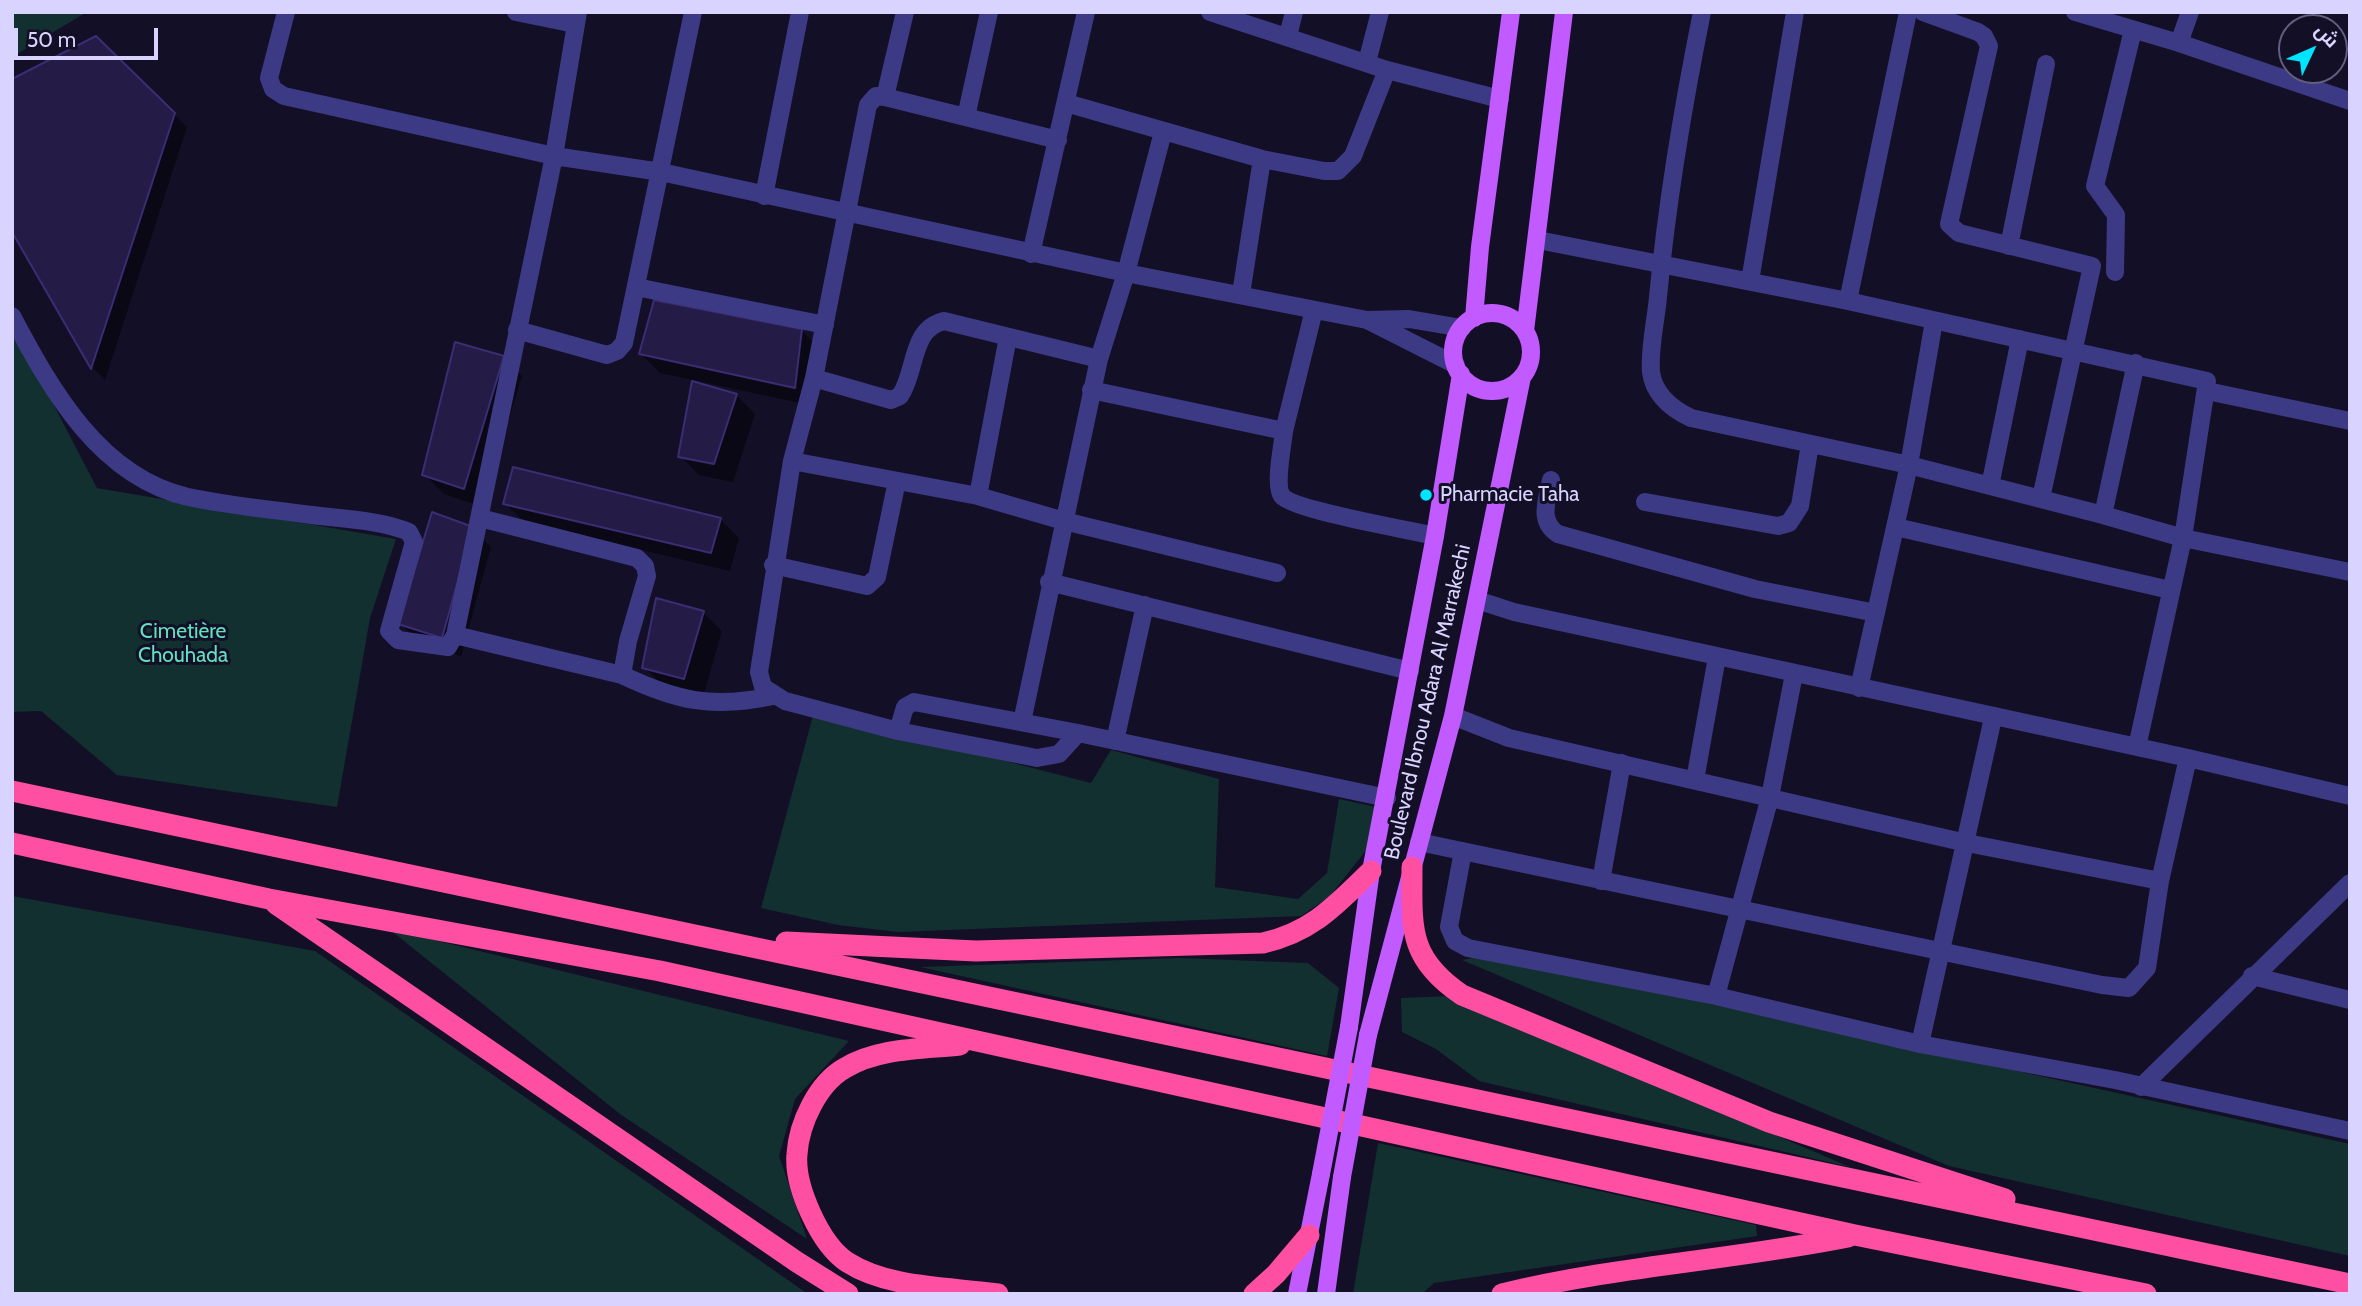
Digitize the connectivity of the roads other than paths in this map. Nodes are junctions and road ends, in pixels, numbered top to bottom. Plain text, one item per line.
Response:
1 (286, 12) edge
2 (516, 12) edge
3 (693, 12) edge
4 (800, 12) edge
5 (905, 12) edge
6 (989, 12) edge
7 (1086, 12) edge
8 (1210, 12) edge
9 (1294, 12) edge
10 (1380, 12) edge
11 (1511, 12) edge
12 (1564, 12) edge
13 (1702, 12) edge
14 (1795, 12) edge
15 (1908, 12) edge
16 (1923, 12) edge
17 (2076, 12) edge
18 (2190, 12) edge
19 (576, 18) edge
20 (2133, 30) junction
21 (1288, 36) junction
22 (2179, 43) junction
23 (1367, 62) junction
24 (2046, 64) dead end
25 (1387, 70) junction
26 (885, 97) junction
27 (1500, 99) junction
28 (2350, 101) edge
29 (1066, 103) junction
30 (966, 117) junction
31 (1163, 132) junction
32 (1058, 140) junction
33 (554, 156) junction
34 (1262, 159) junction
35 (661, 172) junction
36 (764, 196) junction
37 (848, 213) junction
38 (1538, 240) junction
39 (2009, 246) junction
40 (1031, 254) junction
41 (1661, 264) junction
42 (2115, 272) dead end
43 (1126, 273) junction
44 (1750, 281) junction
45 (636, 287) junction
46 (1241, 295) junction
47 (1847, 300) junction
48 (1314, 310) junction
49 (12, 316) edge
50 (1367, 320) junction
51 (1934, 321) junction
52 (1468, 323) junction
53 (825, 325) junction
54 (517, 330) junction
55 (1525, 331) junction
56 (1008, 337) junction
57 (2020, 339) junction
58 (2073, 350) junction
59 (1099, 359) junction
60 (2136, 363) junction
61 (1458, 370) junction
62 (1522, 377) junction
63 (814, 378) junction
64 (1091, 390) junction
65 (2207, 391) junction
66 (2350, 421) edge
67 (1284, 431) junction
68 (1810, 444) junction
69 (792, 461) junction
70 (1909, 465) junction
71 (1551, 480) dead end
72 (897, 481) junction
73 (1990, 486) junction
74 (978, 496) junction
75 (2041, 498) junction
76 (1646, 502) dead end
77 (2103, 515) junction
78 (480, 518) junction
79 (1064, 521) junction
80 (1896, 527) junction
81 (1435, 536) junction
82 (2183, 538) junction
83 (773, 565) junction
84 (2349, 571) edge
85 (1277, 573) dead end
86 (1049, 582) junction
87 (2170, 590) junction
88 (1477, 600) junction
89 (1145, 605) junction
90 (1876, 613) junction
91 (455, 635) junction
92 (1717, 657) junction
93 (1410, 671) junction
94 (1794, 674) junction
95 (622, 675) junction
96 (1859, 688) junction
97 (773, 696) junction
98 (1453, 716) junction
99 (1993, 718) junction
100 (1022, 722) junction
101 (898, 731) junction
102 (1078, 733) junction
103 (1115, 741) junction
104 (2137, 747) junction
105 (2188, 758) junction
106 (1622, 764) junction
107 (1695, 780) junction
108 (12, 791) edge
109 (2350, 796) edge
110 (1770, 797) junction
111 (1387, 798) junction
112 (1419, 842) junction
113 (1962, 842) junction
114 (12, 843) edge
115 (1463, 851) junction
116 (1412, 867) junction
117 (1371, 871) junction
118 (1601, 881) junction
119 (2160, 881) junction
120 (2350, 883) edge
121 (269, 899) junction
122 (1738, 911) junction
123 (678, 930) junction
124 (1939, 951) junction
125 (2252, 976) junction
126 (1716, 996) junction
127 (2350, 1000) edge
128 (976, 1043) junction
129 (1920, 1044) junction
130 (2141, 1087) junction
131 (2350, 1131) edge
132 (2100, 1231) junction
133 (1308, 1235) junction
134 (1855, 1235) junction
135 (2350, 1284) edge
136 (848, 1294) edge
137 (998, 1294) edge
138 (1254, 1294) edge
139 (1297, 1294) edge
140 (1326, 1294) edge
141 (1502, 1294) edge
142 (2146, 1294) edge

1 - 33 street
2 - 19 street
3 - 35 street
4 - 36 street
5 - 26 street
6 - 30 street
7 - 29 street
8 - 21 street
9 - 21 street
10 - 23 street
11 - 27 main road
12 - 38 main road
13 - 41 street
14 - 44 street
15 - 47 street
16 - 39 street
17 - 20 street
18 - 22 street
19 - 33 street
20 - 22 street
20 - 42 street
21 - 23 street
22 - 28 street
23 - 25 street
24 - 39 street
25 - 27 street
25 - 34 street
26 - 30 street
26 - 37 street
27 - 52 main road
29 - 31 street
29 - 32 street
30 - 32 street
31 - 34 street
31 - 43 street
32 - 40 street
33 - 35 street
33 - 54 street
34 - 46 street
35 - 36 street
35 - 45 street
36 - 37 street
37 - 40 street
37 - 53 street
38 - 41 street
38 - 55 main road
39 - 58 street
40 - 43 street
41 - 44 street
41 - 68 street
43 - 46 street
43 - 59 street
44 - 47 street
45 - 53 street
45 - 54 street
46 - 48 street
47 - 51 street
48 - 50 street
48 - 67 street
49 - 91 street
50 - 52 street
50 - 61 street
51 - 57 street
51 - 70 street
52 - 55 main road
52 - 61 main road
53 - 63 street
54 - 78 street
55 - 62 main road
56 - 59 street
56 - 63 street
56 - 74 street
57 - 58 street
57 - 73 street
58 - 60 street
58 - 75 street
59 - 64 street
60 - 65 street
60 - 77 street
61 - 62 main road
61 - 81 main road, Boulevard Ibnou Adara Al Marrakechi
62 - 88 main road, Boulevard Ibnou Adara Al Marrakechi
63 - 69 street
64 - 67 street
64 - 79 street
65 - 66 street
65 - 82 street
67 - 81 street
68 - 70 street
68 - 76 street
69 - 72 street
69 - 83 street
70 - 73 street
70 - 80 street
71 - 90 street
72 - 74 street
72 - 83 street
73 - 75 street
74 - 79 street
75 - 77 street
77 - 82 street
78 - 91 street
78 - 95 street
79 - 85 street
79 - 86 street
80 - 87 street
80 - 90 street
81 - 93 main road, Boulevard Ibnou Adara Al Marrakechi
82 - 84 street
82 - 87 street
83 - 97 street
86 - 89 street
86 - 100 street
87 - 104 street
88 - 92 street
88 - 98 main road, Boulevard Ibnou Adara Al Marrakechi
89 - 93 street
89 - 103 street
90 - 96 street
91 - 95 street
92 - 94 street
92 - 107 street
93 - 111 main road, Boulevard Ibnou Adara Al Marrakechi
94 - 96 street
94 - 110 street
95 - 97 street
96 - 99 street
97 - 101 street
98 - 106 street
98 - 112 main road, Boulevard Ibnou Adara Al Marrakechi
99 - 104 street
99 - 113 street
100 - 101 street
100 - 102 street
101 - 102 street
102 - 103 street
103 - 111 street
104 - 105 street
105 - 109 street
105 - 119 street
106 - 107 street
106 - 118 street
107 - 110 street
108 - 123 highway
110 - 113 street
110 - 122 street
111 - 117 main road, Boulevard Ibnou Adara Al Marrakechi
112 - 115 street
112 - 116 main road, Boulevard Ibnou Adara Al Marrakechi
113 - 119 street
113 - 124 street
114 - 121 highway
115 - 118 street
115 - 126 street
116 - 132 highway
116 - 140 main road, Boulevard Ibnou Adara Al Marrakechi, bridge
117 - 123 highway
117 - 133 main road, Boulevard Ibnou Adara Al Marrakechi, bridge
118 - 122 street
119 - 124 street
120 - 125 street
121 - 128 highway
121 - 136 highway
122 - 124 street
122 - 126 street
123 - 132 highway
124 - 129 street
125 - 127 street
125 - 130 street
126 - 129 street
128 - 134 highway
128 - 137 highway
129 - 130 street
130 - 131 street
132 - 135 highway
133 - 138 highway
133 - 139 main road, Boulevard Ibnou Adara Al Marrakechi
134 - 141 highway
134 - 142 highway

